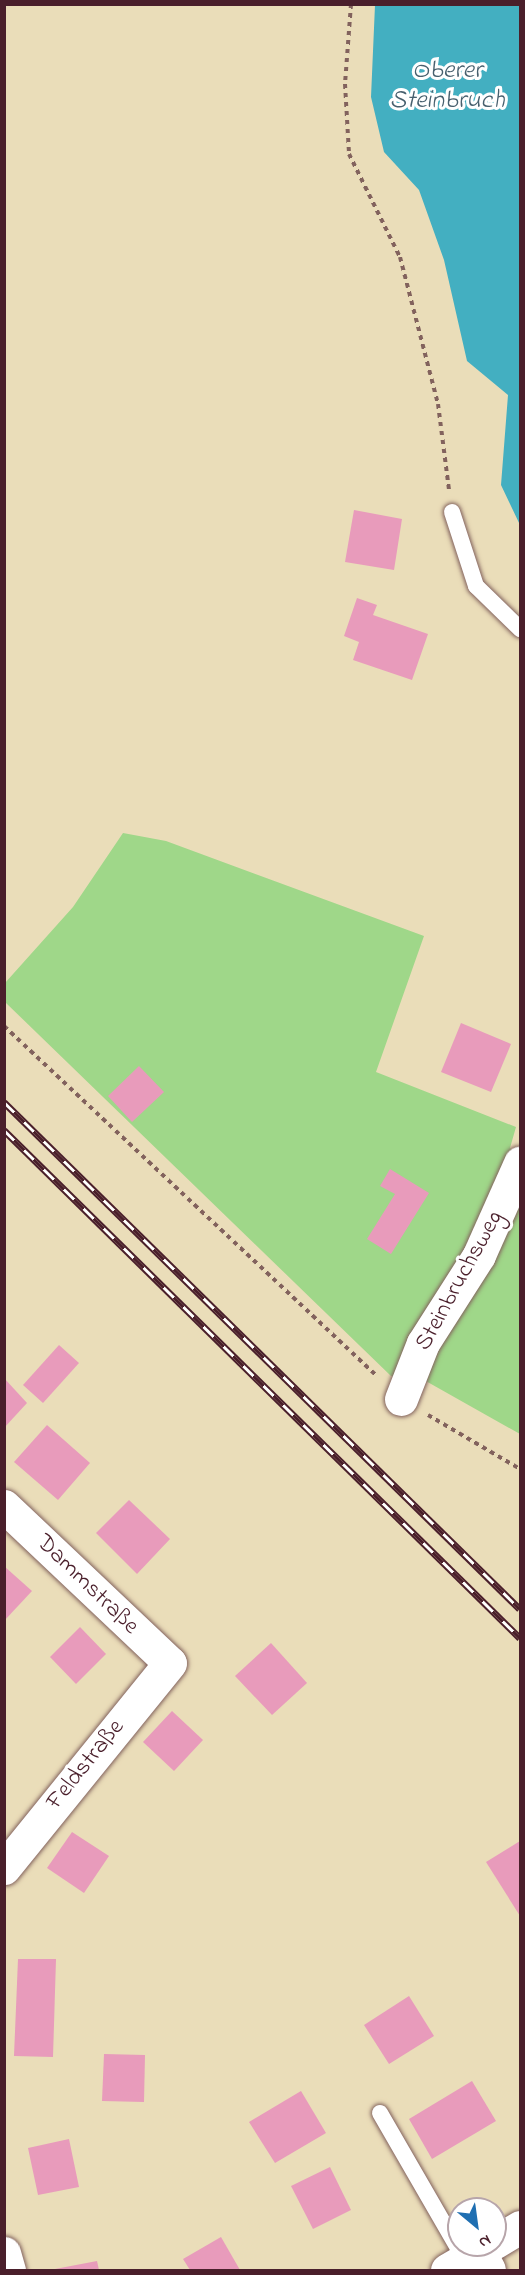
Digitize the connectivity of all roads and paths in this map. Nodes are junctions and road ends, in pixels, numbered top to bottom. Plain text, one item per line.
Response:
1 (351, 4) edge
2 (452, 512) joint
3 (520, 629) edge
4 (4, 1026) edge
5 (520, 1163) edge
6 (401, 1399) junction
7 (520, 1469) edge
8 (4, 1506) edge
9 (170, 1664) joint
10 (4, 1868) edge
11 (380, 2113) dead end
12 (447, 2212) edge
13 (520, 2227) edge
14 (507, 2236) edge
15 (4, 2253) edge
16 (9, 2271) edge

1 - 2 path
2 - 3 lane
4 - 6 path
5 - 6 street, Steinbruchsweg
6 - 7 path
8 - 9 street, Dammstraße
9 - 10 street, Feldstraße
11 - 12 lane
13 - 14 street
15 - 16 street

